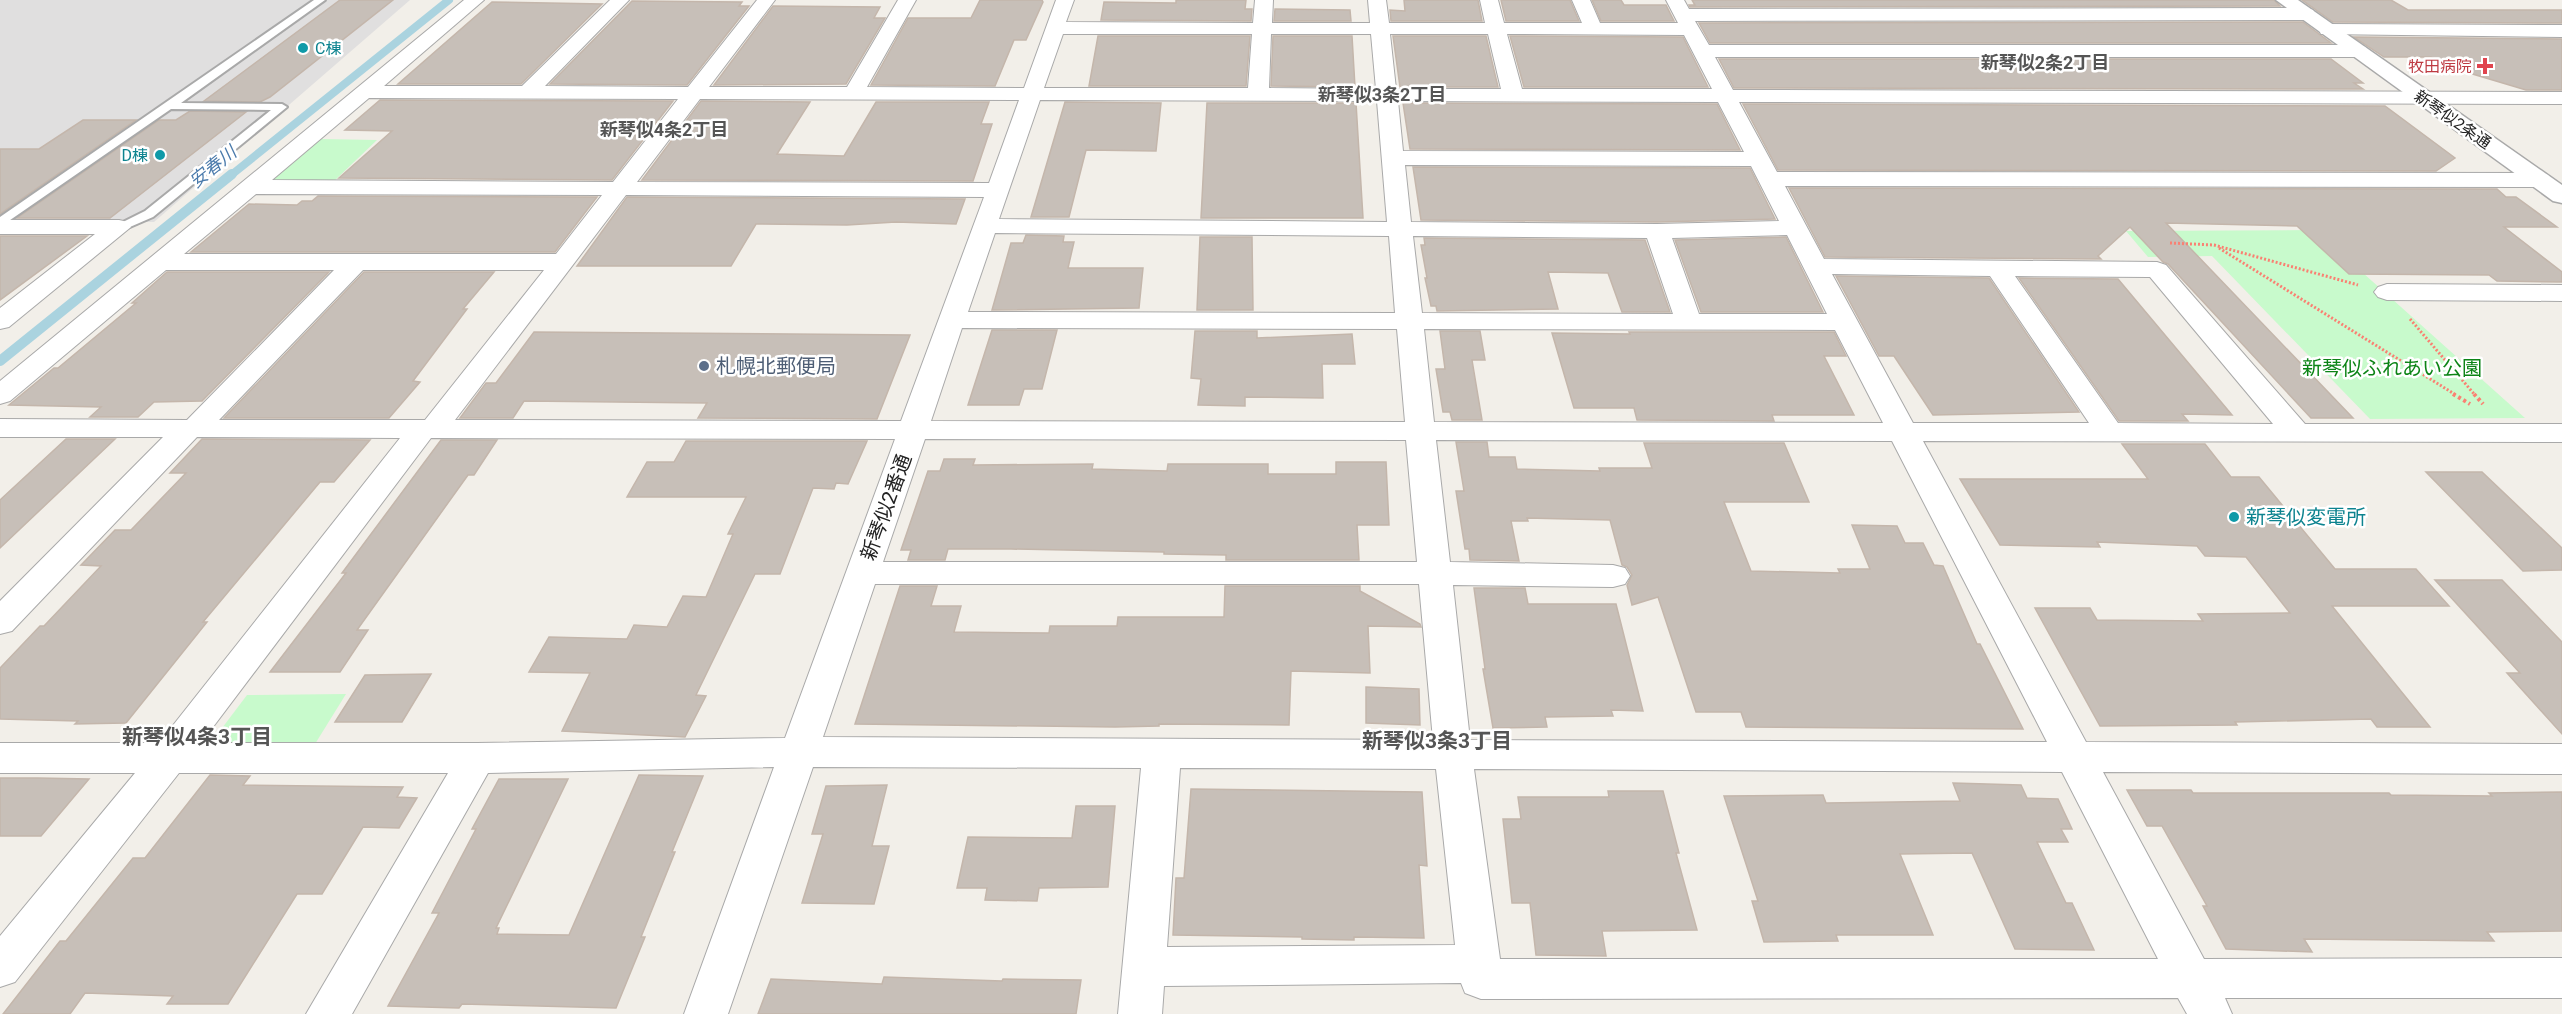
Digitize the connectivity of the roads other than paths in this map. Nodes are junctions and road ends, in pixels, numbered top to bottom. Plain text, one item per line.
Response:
1 (320, 0) edge
2 (475, 0) edge
3 (620, 0) edge
4 (766, 0) edge
5 (907, 0) edge
6 (1264, 0) edge
7 (1377, 0) edge
8 (1489, 0) edge
9 (1581, 0) edge
10 (2286, 0) edge
11 (1060, 14) edge
12 (2306, 14) junction
13 (1998, 16) junction
14 (1688, 24) edge
15 (1496, 28) junction
16 (1593, 28) junction
17 (1262, 29) junction
18 (1380, 29) junction
19 (2328, 30) junction
20 (2562, 31) edge
21 (2358, 51) junction
22 (2031, 52) junction
23 (365, 92) junction
24 (527, 93) junction
25 (694, 93) junction
26 (1032, 93) junction
27 (854, 94) junction
28 (1258, 94) junction
29 (1387, 94) junction
30 (1513, 95) junction
31 (1726, 96) junction
32 (2421, 96) junction
33 (2072, 98) junction
34 (2562, 98) edge
35 (169, 106) junction
36 (1393, 158) junction
37 (1765, 169) junction
38 (2540, 180) junction
39 (250, 188) junction
40 (619, 189) junction
41 (998, 190) junction
42 (2562, 196) edge
43 (0, 225) edge
44 (986, 226) junction
45 (119, 227) junction
46 (1399, 228) junction
47 (1796, 228) junction
48 (1657, 231) junction
49 (160, 262) junction
50 (562, 262) junction
51 (355, 263) junction
52 (1816, 266) junction
53 (1998, 269) junction
54 (2387, 292) road end
55 (2562, 293) edge
56 (952, 320) junction
57 (1407, 320) junction
58 (0, 321) edge
59 (1689, 322) junction
60 (1845, 322) junction
61 (0, 395) edge
62 (0, 428) edge
63 (192, 429) junction
64 (428, 429) junction
65 (914, 430) junction
66 (1421, 430) junction
67 (1903, 430) junction
68 (2109, 431) junction
69 (2296, 432) junction
70 (2562, 433) edge
71 (863, 573) junction
72 (1434, 573) junction
73 (1613, 576) dead end
74 (0, 622) edge
75 (800, 752) junction
76 (1162, 752) junction
77 (1453, 755) junction
78 (2074, 756) junction
79 (0, 758) edge
80 (169, 758) junction
81 (477, 758) junction
82 (2562, 759) edge
83 (1479, 964) junction
84 (1144, 967) junction
85 (0, 968) edge
86 (2562, 978) edge
87 (2201, 997) edge
88 (328, 1014) edge
89 (706, 1014) edge
90 (1140, 1014) edge

1 - 35 lane
2 - 23 street
3 - 24 street
4 - 25 street
5 - 27 street
6 - 17 street
7 - 18 street
8 - 15 street
9 - 16 street
10 - 12 street, 新琴似2条通
11 - 17 street
11 - 26 street, 新琴似2番通
12 - 13 street
12 - 19 street, 新琴似2条通
13 - 14 street
13 - 22 street
14 - 16 street
14 - 22 street
14 - 31 street
15 - 16 street
15 - 18 street
15 - 30 street
17 - 18 street
17 - 28 street
18 - 29 street
19 - 20 street
19 - 21 street, 新琴似2条通
21 - 22 street
21 - 32 street, 新琴似2条通
22 - 33 street
23 - 24 street
23 - 39 street
24 - 25 street
25 - 27 street
25 - 40 street
26 - 27 street
26 - 28 street
26 - 41 street, 新琴似2番通
28 - 29 street
29 - 30 street
29 - 36 street
30 - 31 street
31 - 33 street
31 - 37 street
32 - 33 street
32 - 34 street
32 - 38 street, 新琴似2条通
35 - 43 lane
35 - 45 lane
36 - 37 street
36 - 46 street
37 - 38 street
37 - 47 street
38 - 42 street, 新琴似2条通
39 - 40 street
39 - 49 street
40 - 41 street
40 - 50 street
41 - 44 street, 新琴似2番通
43 - 45 street
44 - 46 street
44 - 56 street, 新琴似2番通
45 - 58 street
46 - 48 street
46 - 57 street
47 - 48 street
47 - 52 street
48 - 59 street
49 - 51 street
49 - 61 street
50 - 51 street
50 - 64 street
51 - 63 street
52 - 53 street
52 - 60 street
53 - 68 street
53 - 69 street
54 - 55 street
56 - 57 street
56 - 65 street, 新琴似2番通
57 - 59 street
57 - 66 street
59 - 60 street
60 - 67 street
62 - 63 street
63 - 64 street
63 - 74 street
64 - 65 street
64 - 80 street
65 - 66 street
65 - 71 street, 新琴似2番通
66 - 67 street
66 - 72 street
67 - 68 street
67 - 78 street
68 - 69 street
69 - 70 street
71 - 72 street
71 - 75 street, 新琴似2番通
72 - 73 street
72 - 77 street
75 - 76 street
75 - 81 street
75 - 89 street, 新琴似2番通
76 - 77 street
76 - 84 street
77 - 78 street
77 - 83 street
78 - 82 street
78 - 87 street
79 - 80 street
80 - 81 street
80 - 85 street
81 - 88 street
83 - 84 street
83 - 87 street
84 - 90 street
86 - 87 street

